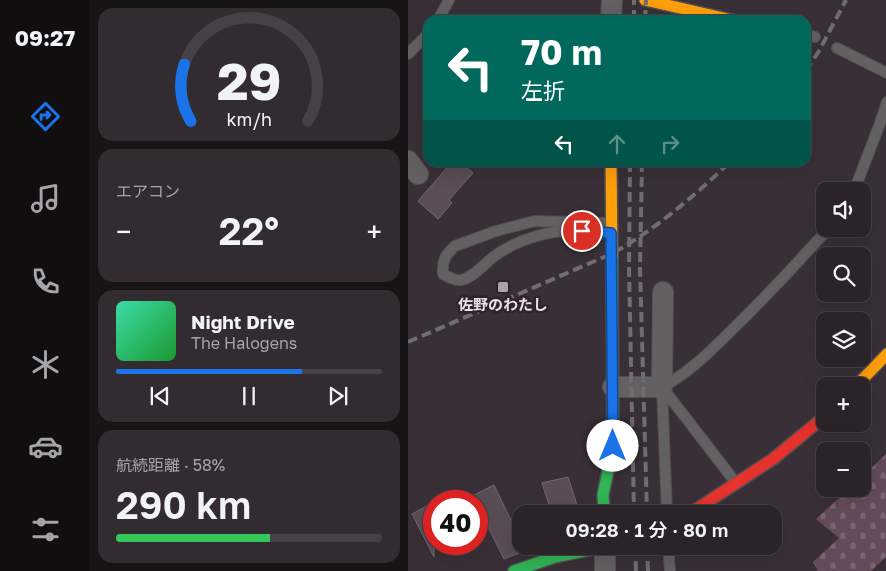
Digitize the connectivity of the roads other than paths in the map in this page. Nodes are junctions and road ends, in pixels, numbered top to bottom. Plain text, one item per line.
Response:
1 (449, 0) edge
2 (612, 0) edge
3 (645, 0) edge
4 (667, 8) edge
5 (441, 15) edge
6 (612, 15) edge
7 (713, 15) edge
8 (423, 40) edge
9 (837, 48) dead end
10 (408, 54) edge
11 (886, 73) edge
12 (886, 102) edge
13 (611, 167) edge
14 (857, 182) edge
15 (611, 228) junction
16 (821, 237) edge
17 (663, 292) dead end
18 (886, 354) edge
19 (864, 377) edge
20 (613, 386) junction
21 (662, 387) junction
22 (816, 423) edge
23 (736, 483) junction
24 (604, 505) edge
25 (667, 505) edge
26 (702, 505) edge
27 (564, 555) edge
28 (605, 555) edge
29 (669, 555) edge
30 (514, 571) edge
31 (605, 571) edge
32 (670, 571) edge

1 - 5 lane
2 - 6 street
3 - 4 street
4 - 7 street
8 - 10 lane
9 - 11 lane
12 - 14 lane
13 - 15 street
15 - 15 lane
15 - 20 street
16 - 21 lane
17 - 21 street
18 - 19 street
20 - 21 street
20 - 24 street
21 - 23 lane
21 - 25 lane
22 - 23 street
23 - 26 street
27 - 30 street
28 - 31 street
29 - 32 lane

